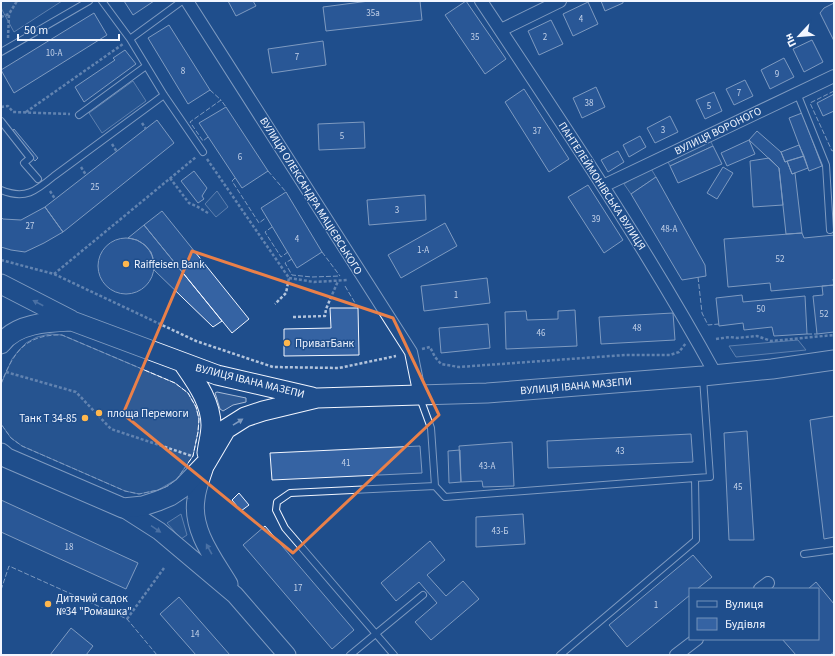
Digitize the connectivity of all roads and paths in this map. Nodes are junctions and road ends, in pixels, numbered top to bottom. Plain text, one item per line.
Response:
1 (17, 1) edge
2 (89, 1) edge
3 (102, 1) edge
4 (182, 1) edge
5 (187, 1) edge
6 (481, 1) edge
7 (560, 1) edge
8 (9, 14) junction
9 (1, 18) edge
10 (500, 30) junction
11 (130, 39) junction
12 (8, 48) junction
13 (1, 52) edge
14 (146, 66) junction
15 (834, 76) edge
16 (797, 93) junction
17 (164, 95) junction
18 (1, 108) edge
19 (26, 112) junction
20 (79, 115) joint
21 (1, 121) edge
22 (203, 152) junction
23 (170, 178) junction
24 (38, 179) dead end
25 (603, 186) junction
26 (1, 190) edge
27 (208, 213) dead end
28 (830, 230) dead end
29 (1, 260) edge
30 (54, 274) junction
31 (289, 278) junction
32 (348, 280) dead end
33 (338, 281) junction
34 (1, 284) edge
35 (275, 304) dead end
36 (293, 317) dead end
37 (72, 321) junction
38 (834, 335) edge
39 (716, 339) dead end
40 (686, 343) dead end
41 (1, 344) edge
42 (421, 350) dead end
43 (396, 356) dead end
44 (834, 360) edge
45 (183, 364) junction
46 (6, 372) dead end
47 (710, 375) junction
48 (420, 396) junction
49 (317, 398) junction
50 (3, 456) edge
51 (200, 459) junction
52 (695, 478) junction
53 (435, 486) junction
54 (123, 508) junction
55 (834, 550) edge
56 (804, 554) dead end
57 (164, 568) dead end
58 (235, 595) junction
59 (423, 595) dead end
60 (127, 619) dead end
61 (376, 634) junction
62 (696, 640) edge
63 (287, 655) edge
64 (350, 655) edge
65 (394, 655) edge
66 (560, 655) edge
67 (676, 655) edge

1 - 8 path
2 - 12 lane
3 - 11 lane
4 - 11 lane
5 - 48 street, ВУЛИЦЯ ОЛЕКСАНДРА МАЦІЄВСЬКОГО
6 - 10 street, ПАНТЕЛЕЙМОНІВСЬКА ВУЛИЦЯ
7 - 10 street
8 - 9 path
8 - 12 path
10 - 25 street, ПАНТЕЛЕЙМОНІВСЬКА ВУЛИЦЯ
11 - 14 lane
11 - 19 path
12 - 13 lane
14 - 17 lane
14 - 20 lane
15 - 16 street, ВУЛИЦЯ ВОРОНОГО
16 - 25 street, ВУЛИЦЯ ВОРОНОГО
16 - 28 lane
17 - 22 lane
17 - 26 lane
18 - 19 path
19 - 20 path
21 - 24 lane
22 - 23 path
22 - 31 path
23 - 27 path
23 - 30 path
25 - 47 street, ПАНТЕЛЕЙМОНІВСЬКА ВУЛИЦЯ
29 - 30 path
30 - 43 path
31 - 33 path
31 - 35 path
32 - 33 path
33 - 36 path
37 -> 34 main road
37 - 41 main road
37 - 45 main road
38 - 39 path
40 - 42 path
44 - 47 main road, ВУЛИЦЯ ІВАНА МАЗЕПИ
45 - 49 main road, ВУЛИЦЯ ІВАНА МАЗЕПИ
45 - 51 main road
46 - 51 path
47 - 48 main road, ВУЛИЦЯ ІВАНА МАЗЕПИ
47 - 52 lane
48 - 49 main road, ВУЛИЦЯ ІВАНА МАЗЕПИ
48 - 53 lane
51 -> 49 main road, ВУЛИЦЯ ІВАНА МАЗЕПИ
50 - 54 main road
51 - 54 main road
58 -> 51 main road
52 - 53 lane
52 - 66 lane
53 - 61 lane
54 -> 58 main road
55 - 56 lane
57 - 60 path
58 - 63 main road
59 - 61 lane
61 - 64 lane
61 - 65 lane
62 - 67 street

